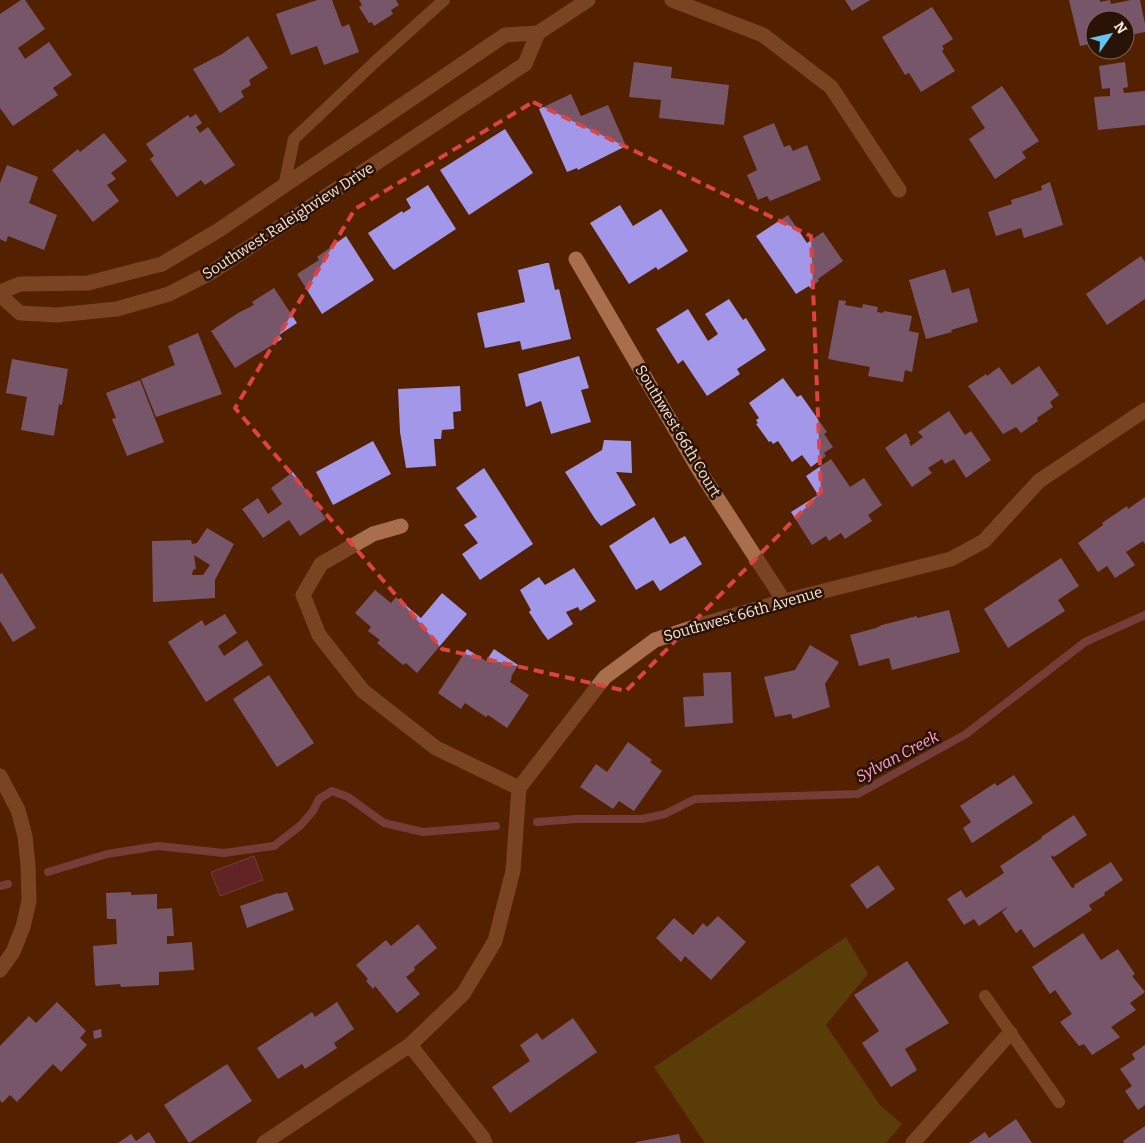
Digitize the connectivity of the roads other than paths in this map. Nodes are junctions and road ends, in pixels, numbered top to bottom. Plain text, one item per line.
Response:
1 (444, 0) edge
2 (588, 0) edge
3 (672, 0) edge
4 (538, 33) junction
5 (284, 186) junction
6 (899, 190) dead end
7 (576, 259) dead end
8 (0, 293) edge
9 (1145, 410) edge
10 (401, 526) dead end
11 (784, 601) junction
12 (0, 776) edge
13 (519, 788) junction
14 (0, 970) edge
15 (985, 996) dead end
16 (1010, 1033) junction
17 (410, 1045) junction
18 (1059, 1102) dead end
19 (484, 1140) edge
20 (264, 1143) edge
21 (913, 1143) edge

1 - 5 lane
2 - 4 street, Southwest Raleighview Drive
3 - 6 street
4 - 5 street, Southwest Raleighview Drive
4 - 8 street, Southwest Raleighview Drive
5 - 8 street, Southwest Raleighview Drive
7 - 11 street, Southwest 66th Court
9 - 11 street, Southwest 66th Avenue
10 - 13 street
11 - 13 street, Southwest 66th Avenue
12 - 14 street
13 - 17 street
15 - 16 lane
16 - 18 lane
16 - 21 street
17 - 19 street
17 - 20 street

